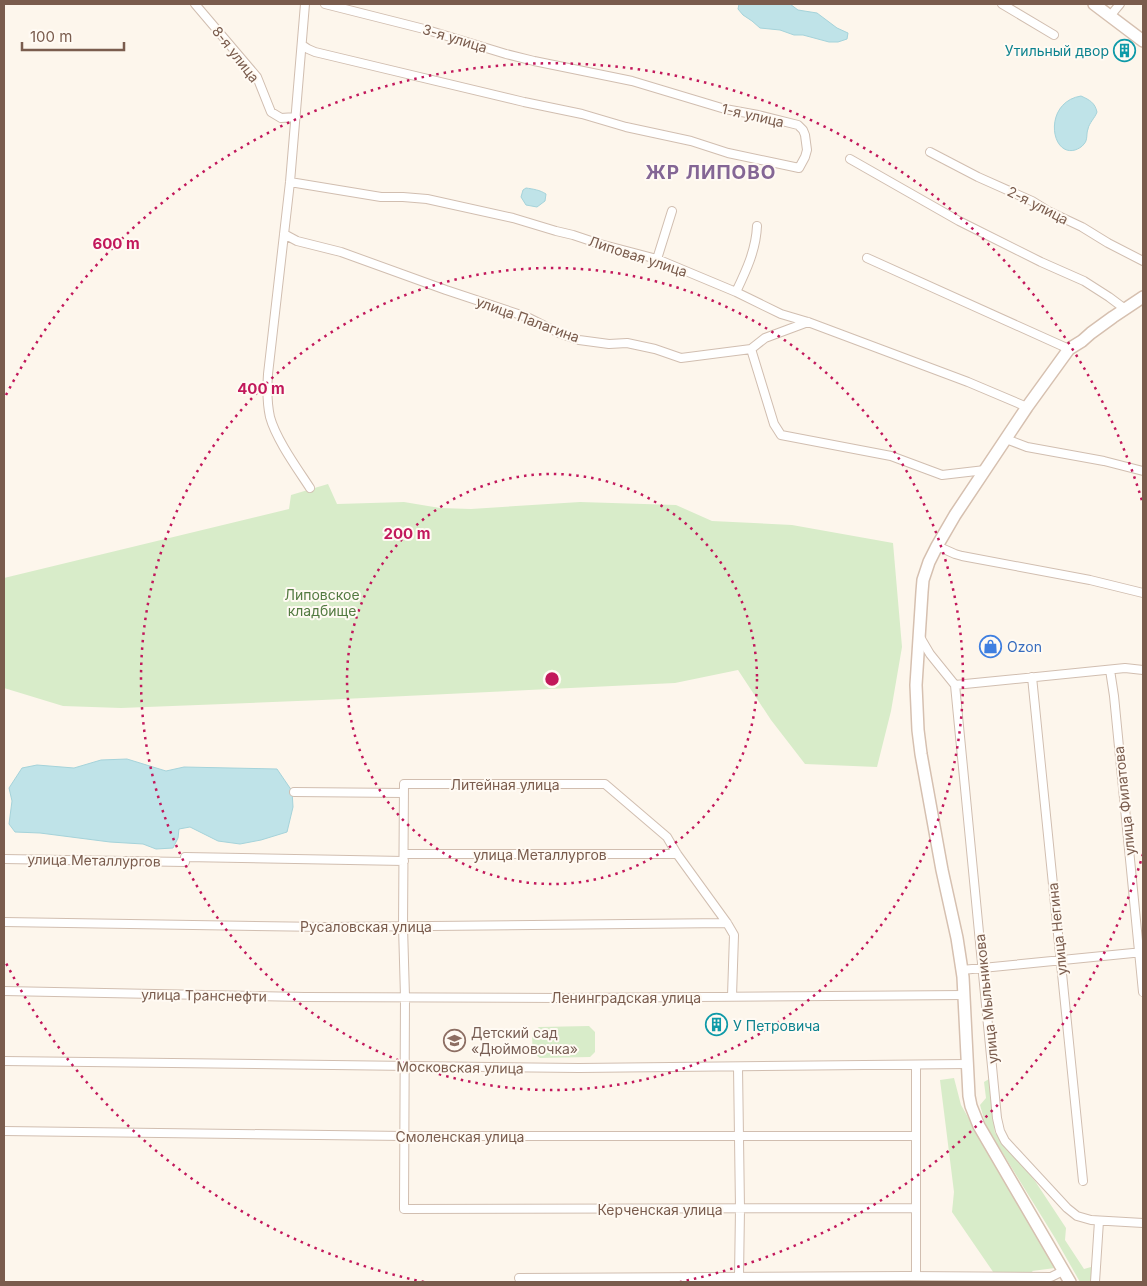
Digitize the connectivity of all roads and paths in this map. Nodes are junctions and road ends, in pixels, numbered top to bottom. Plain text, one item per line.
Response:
1 (195, 4) edge
2 (305, 4) edge
3 (325, 4) edge
4 (1002, 4) edge
5 (1094, 4) edge
6 (1120, 4) edge
7 (1110, 16) junction
8 (1054, 35) dead end
9 (1143, 41) edge
10 (302, 45) junction
11 (585, 72) joint
12 (296, 117) junction
13 (930, 152) dead end
14 (850, 159) dead end
15 (290, 182) junction
16 (672, 211) dead end
17 (757, 226) dead end
18 (284, 234) junction
19 (867, 258) dead end
20 (658, 259) junction
21 (1143, 261) edge
22 (736, 292) junction
23 (1143, 297) edge
24 (1125, 309) junction
25 (808, 322) junction
26 (751, 349) junction
27 (1069, 349) junction
28 (1027, 407) junction
29 (1011, 441) junction
30 (985, 470) junction
31 (1143, 471) edge
32 (310, 488) dead end
33 (937, 546) junction
34 (1143, 593) edge
35 (924, 655) junction
36 (1110, 670) junction
37 (1143, 670) edge
38 (1032, 677) junction
39 (954, 684) junction
40 (294, 792) dead end
41 (404, 793) junction
42 (677, 854) junction
43 (404, 857) junction
44 (4, 859) edge
45 (4, 922) edge
46 (727, 923) junction
47 (403, 926) junction
48 (1141, 952) edge
49 (1060, 960) junction
50 (983, 968) junction
51 (962, 970) junction
52 (4, 991) edge
53 (1143, 992) edge
54 (965, 995) junction
55 (732, 996) junction
56 (405, 997) junction
57 (4, 1062) edge
58 (967, 1064) junction
59 (916, 1065) junction
60 (405, 1066) junction
61 (738, 1067) junction
62 (4, 1130) edge
63 (404, 1136) junction
64 (740, 1136) junction
65 (916, 1136) junction
66 (1083, 1181) dead end
67 (740, 1208) junction
68 (916, 1208) junction
69 (1099, 1221) junction
70 (1143, 1223) edge
71 (1063, 1271) junction
72 (916, 1276) junction
73 (739, 1277) junction
74 (519, 1278) dead end
75 (1070, 1282) edge
76 (1095, 1282) edge

1 - 12 street, 8-я улица
2 - 10 street
3 - 11 street, 3-я улица
4 - 8 street
5 - 7 street
6 - 7 street
7 - 9 street
10 - 11 street, 1-я улица
10 - 12 street
12 - 15 street
13 - 21 street, 2-я улица
14 - 24 street
15 - 18 street
15 - 20 street, Липовая улица
16 - 20 street
17 - 22 street
18 - 26 street, улица Палагина
18 - 32 street
19 - 27 street
20 - 22 street, Липовая улица
22 - 25 street, Липовая улица
23 - 24 street
24 - 27 street
25 - 26 street, улица Палагина
25 - 28 street, Липовая улица
26 - 30 street
27 - 28 street
28 - 29 street
29 - 30 street
29 - 31 street
30 - 33 street
33 - 34 street
33 - 35 street
35 - 39 street
35 - 51 street
36 - 37 street
36 - 38 street
36 - 48 street, улица Филатова
38 - 39 street
38 - 49 street, улица Негина
39 - 50 street, улица Мыльникова
40 - 41 street
41 - 42 street, Литейная улица
41 - 43 street
42 - 43 street, улица Металлургов
42 - 46 street
43 - 44 street, улица Металлургов
43 - 47 street
45 - 47 street, Русаловская улица
46 - 47 street, Русаловская улица
46 - 55 street
47 - 56 street
48 - 49 street
48 - 53 street, улица Филатова
49 - 50 street
49 - 66 street, улица Негина
50 - 51 street
50 - 69 street, улица Мыльникова
51 - 54 street
52 - 56 street, улица Транснефти
54 - 55 street, Ленинградская улица
54 - 58 street
55 - 56 street, Ленинградская улица
56 - 60 street
57 - 60 street, Московская улица
58 - 59 street, Московская улица
58 - 71 street
59 - 61 street, Московская улица
59 - 65 street
60 - 61 street, Московская улица
60 - 63 street
61 - 64 street
62 - 63 street, Смоленская улица
63 - 64 street, Смоленская улица
63 - 67 street, Керченская улица
64 - 65 street, Смоленская улица
64 - 67 street
65 - 68 street
67 - 68 street, Керченская улица
67 - 73 street
68 - 72 street
69 - 70 street, улица Мыльникова
69 - 76 street
71 - 72 street
71 - 75 street
72 - 73 street
73 - 74 street

